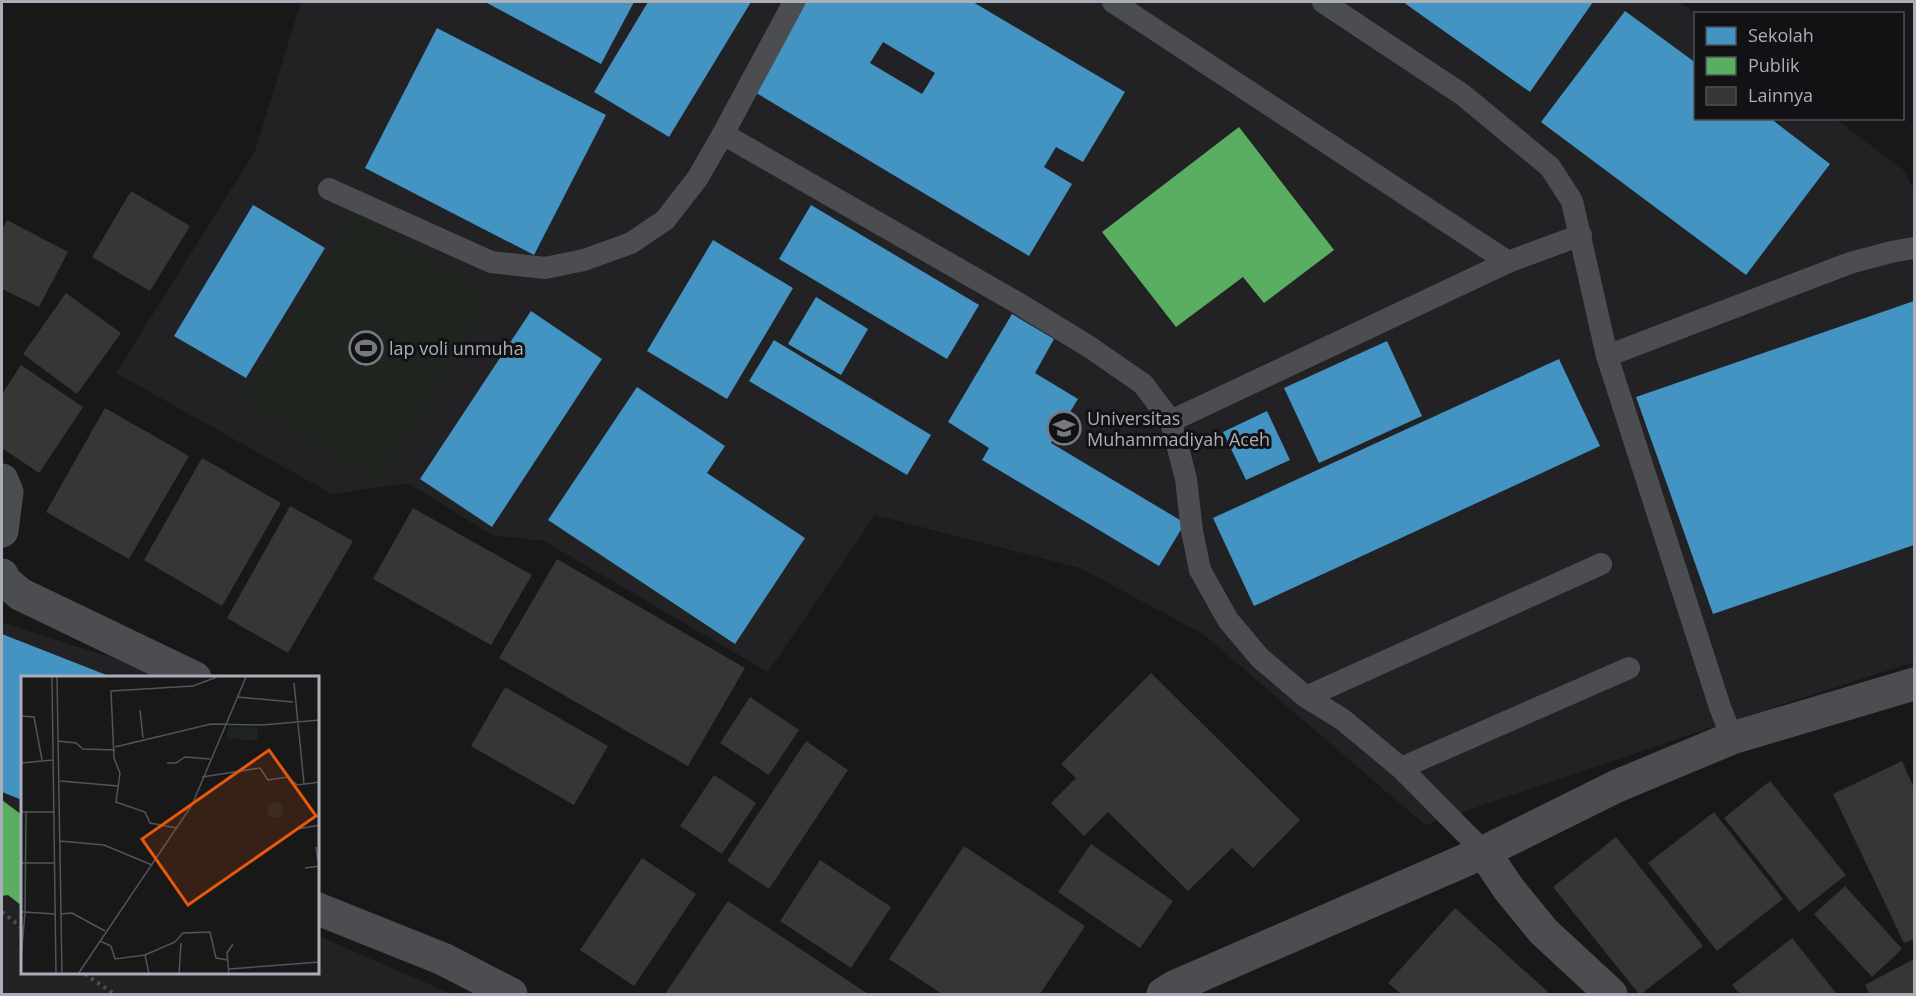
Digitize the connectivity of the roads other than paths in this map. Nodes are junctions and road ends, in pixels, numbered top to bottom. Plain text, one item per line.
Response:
1 (794, 2) edge
2 (1113, 2) edge
3 (1323, 2) edge
4 (723, 134) junction
5 (329, 189) dead end
6 (1581, 235) junction
7 (1914, 248) edge
8 (1508, 262) junction
9 (1607, 356) junction
10 (1171, 421) junction
11 (2, 480) edge
12 (2, 531) edge
13 (1601, 564) dead end
14 (2, 575) edge
15 (1629, 668) dead end
16 (191, 676) edge
17 (1914, 684) edge
18 (1306, 697) junction
19 (1732, 738) junction
20 (1401, 768) junction
21 (1484, 852) junction
22 (320, 910) edge
23 (511, 994) edge
24 (1163, 994) edge
25 (1611, 994) edge

1 - 4 lane
2 - 8 lane
3 - 6 lane
4 - 5 lane
4 - 10 lane
6 - 8 lane
6 - 9 lane
7 - 9 lane
8 - 10 lane
9 - 19 lane
10 - 18 lane
11 - 12 street
13 - 18 lane
14 - 16 street
15 - 20 lane
17 - 19 street
18 - 20 lane
19 - 21 street
20 - 21 lane
21 - 24 street
21 - 25 street
22 - 23 street

